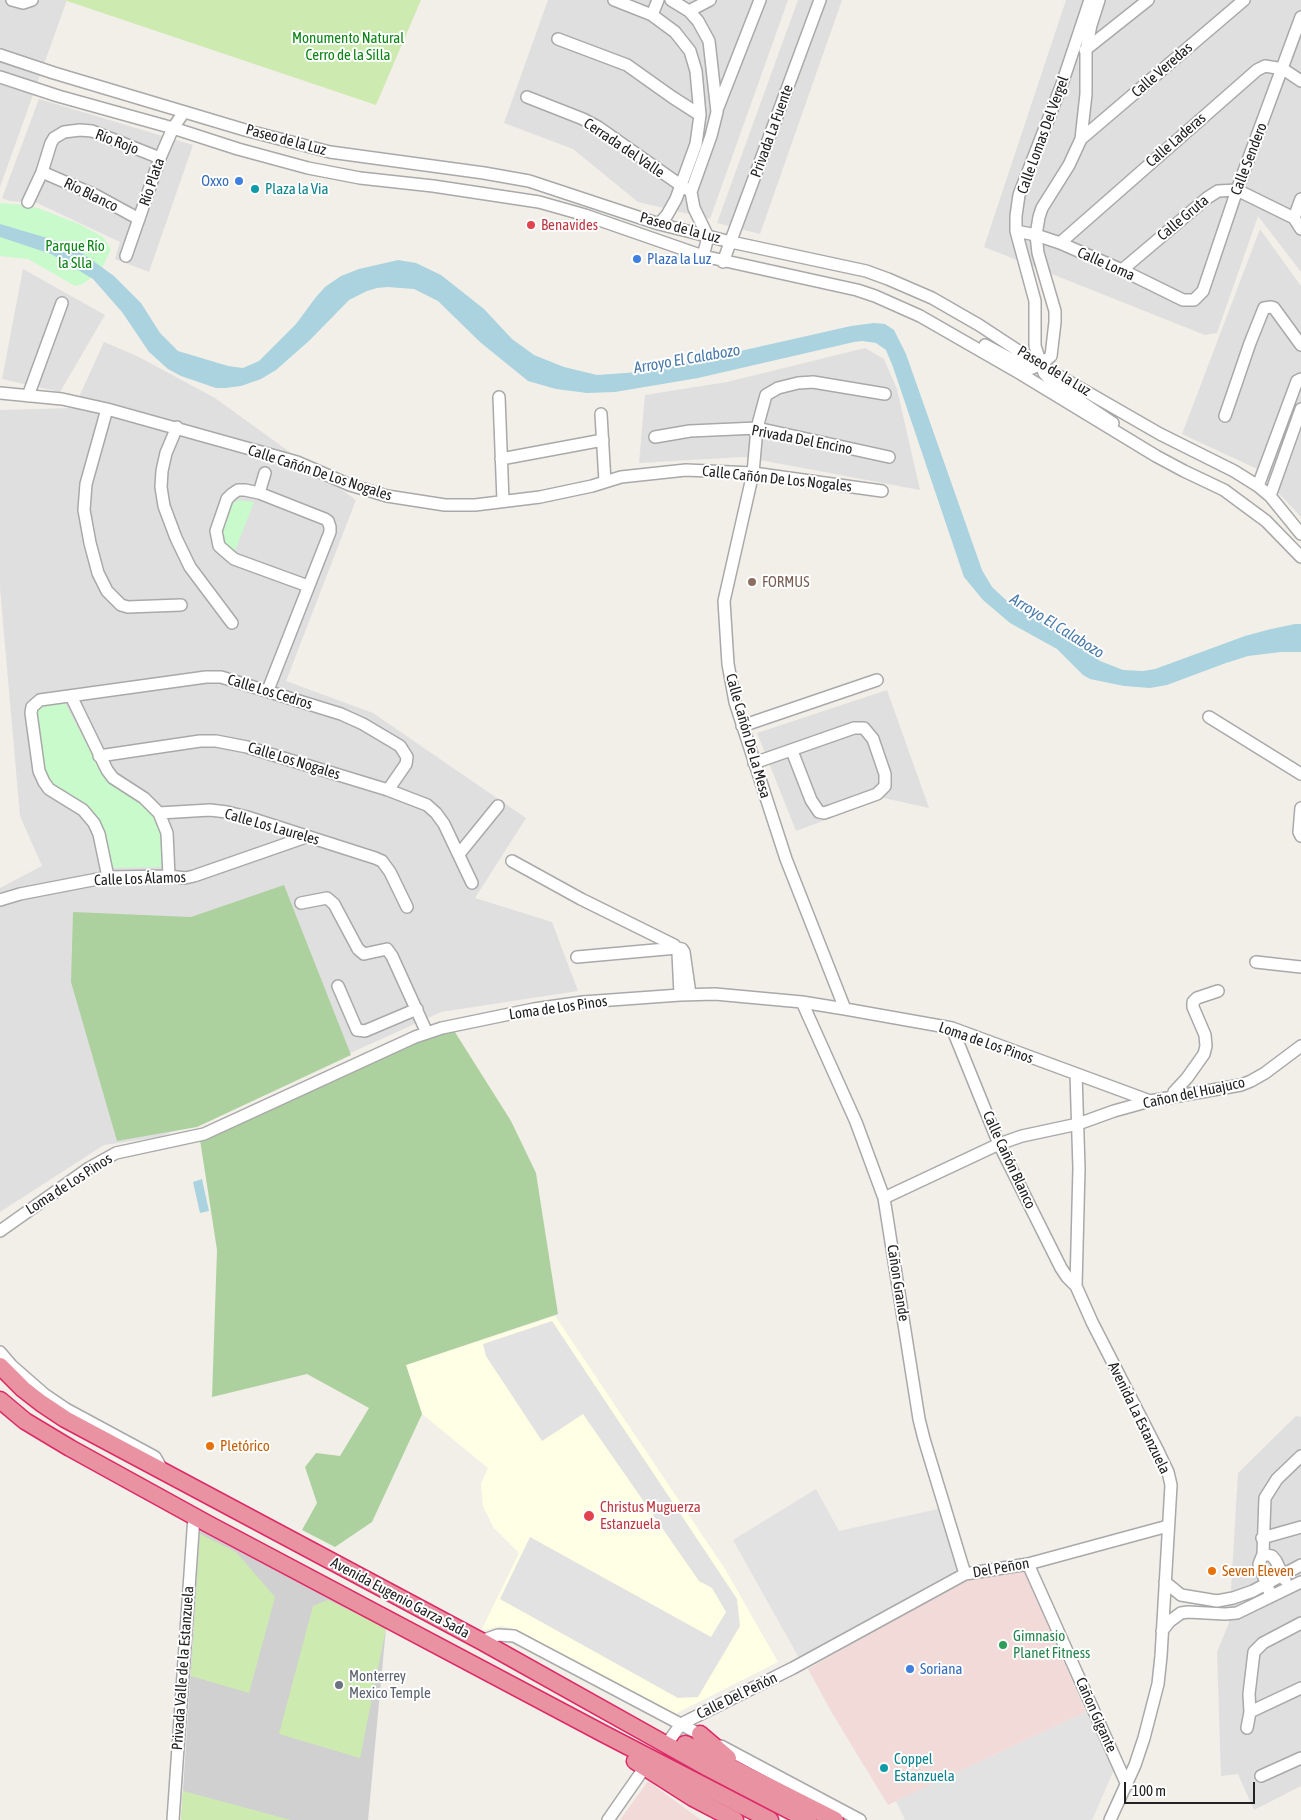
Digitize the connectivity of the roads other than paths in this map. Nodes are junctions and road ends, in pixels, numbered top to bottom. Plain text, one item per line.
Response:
1 (12, 0) edge
2 (614, 0) edge
3 (658, 0) edge
4 (671, 0) edge
5 (710, 0) edge
6 (760, 0) edge
7 (820, 0) edge
8 (1090, 0) edge
9 (1099, 0) edge
10 (1148, 0) edge
11 (1244, 0) edge
12 (32, 1) edge
13 (689, 11) junction
14 (652, 15) junction
15 (1301, 17) edge
16 (558, 39) dead end
17 (709, 42) junction
18 (1086, 50) junction
19 (690, 51) junction
20 (0, 55) edge
21 (1071, 57) junction
22 (1283, 70) junction
23 (1, 81) edge
24 (1301, 81) edge
25 (527, 98) dead end
26 (184, 112) junction
27 (716, 112) junction
28 (700, 115) junction
29 (173, 128) junction
30 (245, 130) junction
31 (1081, 139) junction
32 (238, 149) junction
33 (160, 158) junction
34 (42, 172) junction
35 (680, 186) junction
36 (1237, 190) junction
37 (692, 192) junction
38 (1301, 199) edge
39 (28, 202) dead end
40 (615, 210) junction
41 (1294, 218) junction
42 (139, 219) junction
43 (609, 224) junction
44 (659, 224) junction
45 (1301, 229) edge
46 (1016, 231) junction
47 (1036, 235) junction
48 (708, 237) junction
49 (731, 242) junction
50 (1060, 243) junction
51 (126, 256) dead end
52 (703, 256) junction
53 (723, 262) junction
54 (839, 264) junction
55 (1122, 270) junction
56 (833, 286) junction
57 (1194, 300) joint
58 (1052, 301) junction
59 (1035, 302) junction
60 (62, 303) dead end
61 (1035, 335) junction
62 (960, 339) junction
63 (1054, 342) junction
64 (1301, 345) edge
65 (1040, 365) junction
66 (1301, 379) edge
67 (0, 393) edge
68 (885, 394) dead end
69 (28, 396) junction
70 (499, 397) dead end
71 (107, 409) junction
72 (1301, 409) edge
73 (601, 414) dead end
74 (1225, 416) dead end
75 (177, 427) junction
76 (757, 428) junction
77 (655, 437) dead end
78 (603, 440) junction
79 (1130, 440) junction
80 (889, 457) dead end
81 (501, 459) junction
82 (1267, 463) junction
83 (1279, 470) junction
84 (265, 473) dead end
85 (752, 473) junction
86 (605, 482) junction
87 (1258, 486) junction
88 (882, 491) dead end
89 (259, 494) junction
90 (1270, 496) junction
91 (502, 501) junction
92 (1301, 534) edge
93 (1301, 557) edge
94 (308, 586) junction
95 (181, 605) dead end
96 (232, 623) dead end
97 (877, 680) dead end
98 (268, 690) junction
99 (71, 696) junction
100 (1209, 717) dead end
101 (742, 726) junction
102 (792, 751) junction
103 (99, 756) junction
104 (754, 762) junction
105 (1301, 774) edge
106 (388, 790) junction
107 (498, 806) dead end
108 (1301, 808) edge
109 (159, 813) junction
110 (1301, 836) edge
111 (306, 837) junction
112 (459, 854) junction
113 (512, 862) dead end
114 (169, 876) junction
115 (108, 877) junction
116 (472, 883) dead end
117 (0, 900) edge
118 (302, 903) dead end
119 (408, 907) dead end
120 (677, 948) junction
121 (577, 957) dead end
122 (1256, 962) dead end
123 (1301, 967) edge
124 (338, 986) dead end
125 (1218, 991) dead end
126 (685, 994) junction
127 (802, 1002) junction
128 (417, 1009) junction
129 (845, 1009) junction
130 (952, 1028) junction
131 (427, 1033) junction
132 (1301, 1046) edge
133 (1076, 1074) junction
134 (1174, 1098) junction
135 (1150, 1102) junction
136 (1078, 1124) junction
137 (998, 1144) junction
138 (884, 1198) junction
139 (0, 1231) edge
140 (1076, 1286) junction
141 (0, 1352) edge
142 (0, 1366) edge
143 (0, 1400) edge
144 (1301, 1456) edge
145 (163, 1471) junction
146 (194, 1516) junction
147 (1168, 1526) junction
148 (1301, 1527) edge
149 (1262, 1538) junction
150 (1263, 1554) junction
151 (1028, 1564) junction
152 (1301, 1565) edge
153 (965, 1574) junction
154 (1283, 1575) junction
155 (1165, 1582) junction
156 (1301, 1582) edge
157 (1266, 1584) junction
158 (1288, 1587) junction
159 (1270, 1596) junction
160 (1301, 1623) edge
161 (1162, 1631) junction
162 (481, 1641) junction
163 (793, 1668) joint
164 (1301, 1688) edge
165 (1250, 1712) junction
166 (682, 1724) junction
167 (631, 1725) junction
168 (1248, 1728) dead end
169 (604, 1734) junction
170 (700, 1734) junction
171 (671, 1738) junction
172 (1301, 1758) edge
173 (645, 1767) junction
174 (1261, 1776) dead end
175 (753, 1778) junction
176 (1127, 1784) junction
177 (173, 1820) edge
178 (608, 1820) edge
179 (735, 1820) edge
180 (770, 1820) edge
181 (808, 1820) edge
182 (835, 1820) edge
183 (860, 1820) edge
184 (1110, 1820) edge

1 - 12 street
2 - 14 street
3 - 14 street
4 - 13 street
5 - 13 street
6 - 27 street
7 - 49 street, Privada La Fuente
8 - 21 street, Calle Lomas Del Vergel
9 - 18 street, Calle Lomas Del Vergel
10 - 18 street
11 - 31 street, Calle Veredas
13 - 17 street
14 - 19 street
15 - 22 street, Calle Sendero
16 - 28 street
17 - 19 street
17 - 27 street
18 - 21 street
18 - 31 street, Calle Lomas Del Vergel
19 - 28 street
20 - 26 street, Paseo de la Luz
21 - 46 street, Calle Lomas Del Vergel
22 - 24 street
22 - 36 street, Calle Sendero
22 - 50 street, Calle Laderas
23 - 29 street, Paseo de la Luz
25 - 35 street, Cerrada del Valle
26 - 29 street, Río Plata
26 - 30 street, Paseo de la Luz
27 - 37 street
28 - 35 street
29 - 32 street, Paseo de la Luz
29 - 33 street, Río Plata
30 - 32 street
30 - 40 street, Paseo de la Luz
31 - 47 street, Calle Lomas Del Vergel
32 - 43 street, Paseo de la Luz
33 - 34 street, Río Rojo
33 - 42 street, Río Plata
34 - 39 street, Río Rojo
34 - 42 street, Río Blanco
35 - 37 street, Cerrada del Valle
35 - 44 street
36 - 41 street
36 - 55 street, Calle Gruta
36 - 57 street, Calle Sendero
37 - 48 street
38 - 41 street
40 - 43 street
40 - 44 street, Paseo de la Luz
41 - 45 street
42 - 51 street, Río Plata
43 - 52 street, Paseo de la Luz
44 - 48 street, Paseo de la Luz
46 - 47 street, Calle Loma
46 - 59 street, Calle Lomas Del Vergel
47 - 50 street, Calle Loma
47 - 58 street, Calle Lomas Del Vergel
48 - 49 street, Paseo de la Luz
48 - 52 street
49 - 53 street, Privada La Fuente
49 - 54 street, Paseo de la Luz
50 - 55 street, Calle Loma
52 - 53 street, Paseo de la Luz
53 - 56 street, Paseo de la Luz
54 - 56 street
54 - 65 street, Paseo de la Luz
55 - 57 street, Calle Loma
56 - 62 street, Paseo de la Luz
58 - 59 street
58 - 63 street, Calle Lomas Del Vergel
59 - 61 street, Calle Lomas Del Vergel
60 - 69 street
61 - 63 street
61 - 65 street, Calle Lomas Del Vergel
62 - 65 street
62 - 79 street, Paseo de la Luz
63 - 65 street, Calle Lomas Del Vergel
64 - 74 street
65 - 79 street
65 - 87 street, Paseo de la Luz
66 - 82 street
67 - 69 street, Calle Cañón De Los Nogales
68 - 76 street, Calle Cañón De La Mesa
69 - 71 street, Calle Cañón De Los Nogales
70 - 81 street
71 - 75 street, Calle Cañón De Los Nogales
71 - 95 street
72 - 83 street
73 - 78 street
75 - 91 street, Calle Cañón De Los Nogales
75 - 96 street
76 - 77 street, Privada Del Encino
76 - 80 street, Privada Del Encino
76 - 85 street, Calle Cañón De La Mesa
78 - 81 street
78 - 86 street
79 - 93 street, Paseo de la Luz
81 - 91 street
82 - 83 street
82 - 87 street
83 - 90 street
84 - 89 street
85 - 86 street, Calle Cañón De Los Nogales
85 - 88 street, Calle Cañón De Los Nogales
85 - 101 street, Calle Cañón De La Mesa
86 - 91 street, Calle Cañón De Los Nogales
87 - 90 street, Paseo de la Luz
89 - 94 street
89 - 94 street
90 - 92 street, Paseo de la Luz
94 - 98 street
97 - 101 street
98 - 99 street, Calle Los Cedros
98 - 106 street, Calle Los Cedros
99 - 103 street
99 - 115 street, Calle Los Cedros
100 - 105 street
101 - 104 street, Calle Cañón De La Mesa
102 - 102 street
102 - 104 street
103 - 106 street, Calle Los Nogales
103 - 109 street
104 - 129 street, Calle Cañón De La Mesa
106 - 112 street, Calle Los Nogales
107 - 112 street
108 - 110 street
109 - 111 street, Calle Los Laureles
109 - 114 street
111 - 114 street, Calle Los Álamos
111 - 119 street, Calle Los Laureles
112 - 116 street, Calle Los Nogales
113 - 120 street
114 - 115 street, Calle Los Álamos
115 - 117 street, Calle Los Álamos
118 - 128 street
120 - 121 street
120 - 126 street
122 - 123 street
124 - 128 street
125 - 134 street
126 - 127 street, Loma de Los Pinos
126 - 131 street, Loma de Los Pinos
127 - 129 street, Loma de Los Pinos
127 - 138 street, Cañon Grande
128 - 131 street
129 - 130 street, Loma de Los Pinos
130 - 133 street, Loma de Los Pinos
130 - 137 street, Calle Cañón Blanco
131 - 139 street, Loma de Los Pinos
132 - 134 street, Cañon del Huajuco
133 - 135 street, Loma de Los Pinos
133 - 136 street, Avenida La Estanzuela
134 - 135 street, Cañon del Huajuco
135 - 136 street, Cañon del Huajuco
136 - 137 street, Cañon del Huajuco
136 - 140 street, Avenida La Estanzuela
137 - 138 street, Cañon del Huajuco
137 - 140 street, Calle Cañón Blanco
138 - 153 street, Cañon Grande
140 - 147 street, Avenida La Estanzuela
141 - 145 street
142 - 145 highway, Avenida Eugenio Garza Sada
143 - 146 highway, Avenida Eugenio Garza Sada
144 - 149 street
145 - 162 highway, Avenida Eugenio Garza Sada
146 - 169 highway, Avenida Eugenio Garza Sada
146 - 177 street, Privada Valle de la Estanzuela
147 - 151 street, Del Peñon
147 - 155 street, Avenida La Estanzuela
148 - 149 street
149 - 150 street
150 - 154 street
150 - 157 street
151 - 153 street, Del Peñon
151 - 176 street, Cañon Gigante
152 - 154 street
153 - 163 street, Del Peñon
154 - 157 street
154 - 158 street
155 - 157 street
155 - 161 street, Avenida La Estanzuela
156 - 158 street
157 - 159 street
158 - 159 street
159 - 161 street
160 - 165 street
161 - 176 street, Avenida La Estanzuela
162 - 166 street
162 - 167 highway, Avenida Eugenio Garza Sada
163 - 166 street, Calle Del Peñón
164 - 165 street
165 - 168 street
166 - 170 street
166 - 171 street
167 - 171 highway
167 - 181 highway, Avenida Eugenio Garza Sada
169 - 173 highway
169 - 180 highway, Avenida Eugenio Garza Sada
170 - 175 highway
170 - 183 street
171 - 175 highway
172 - 174 street
173 - 178 street
173 - 179 highway
175 - 182 highway
176 - 184 street, Avenida La Estanzuela

